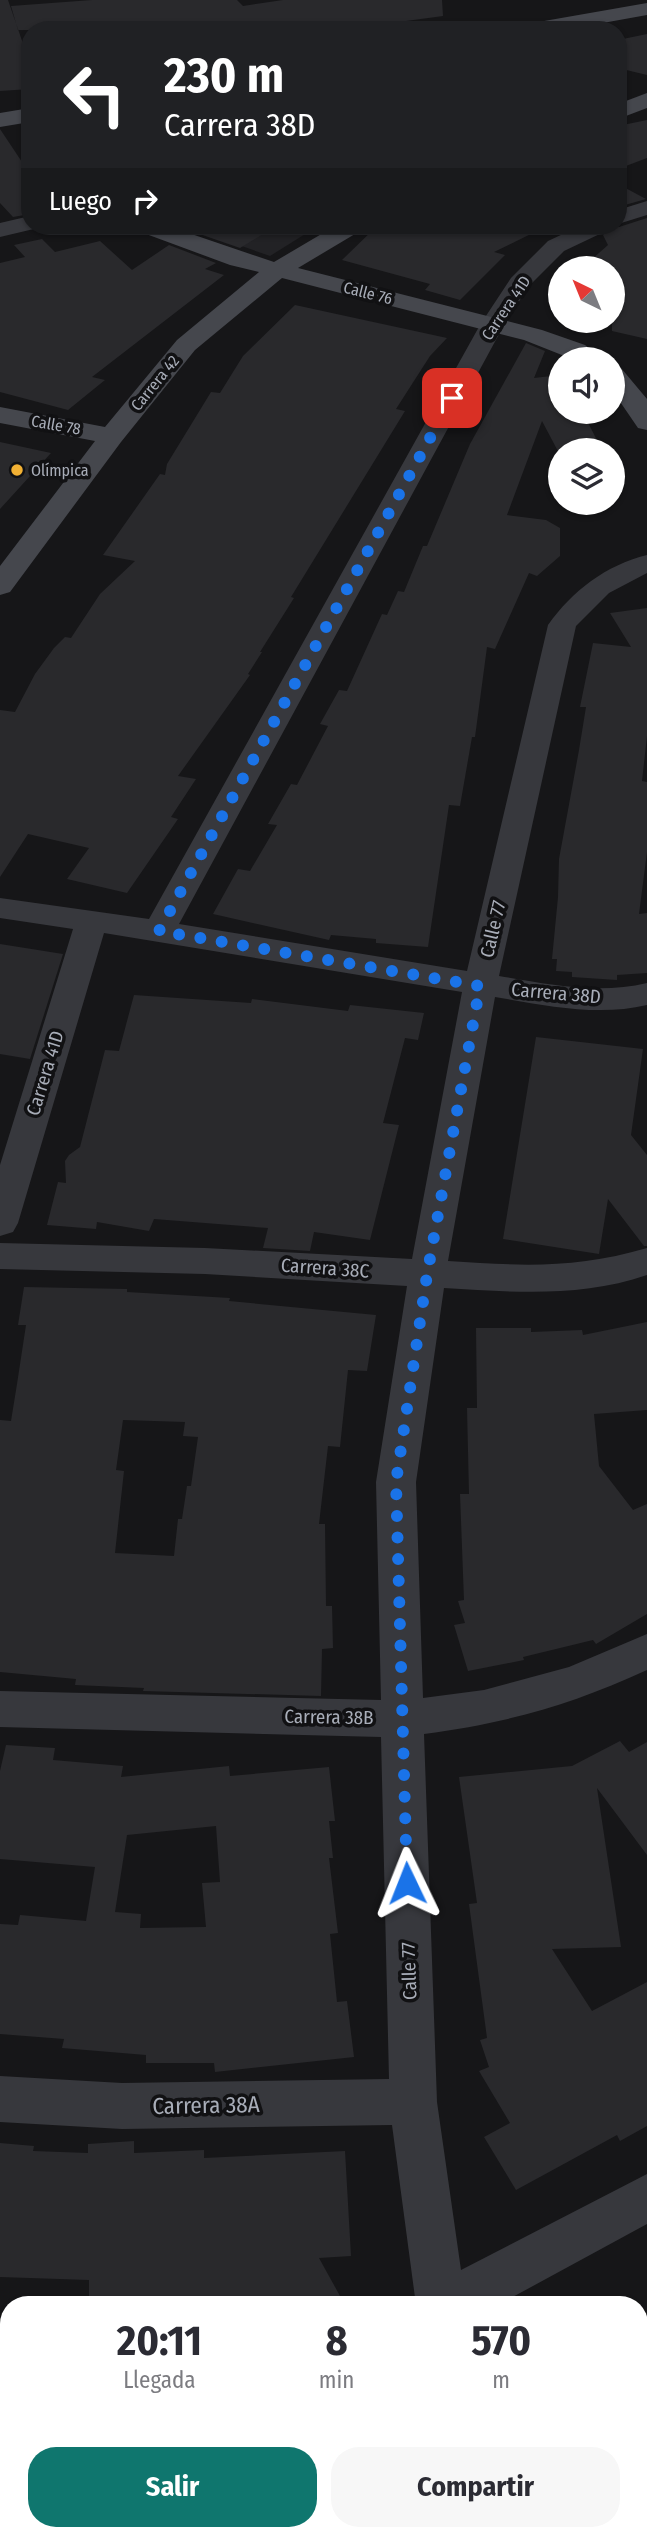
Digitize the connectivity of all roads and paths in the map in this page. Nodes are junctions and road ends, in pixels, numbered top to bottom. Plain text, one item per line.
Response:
1 (647, 9) edge
2 (578, 21) edge
3 (647, 100) edge
4 (627, 108) edge
5 (21, 116) edge
6 (0, 120) edge
7 (647, 208) edge
8 (627, 214) edge
9 (21, 225) edge
10 (0, 230) edge
11 (171, 235) edge
12 (337, 235) edge
13 (579, 235) edge
14 (277, 270) junction
15 (492, 325) junction
16 (567, 347) edge
17 (625, 389) edge
18 (0, 415) edge
19 (647, 422) edge
20 (112, 436) junction
21 (647, 563) edge
22 (0, 586) edge
23 (0, 908) edge
24 (91, 923) junction
25 (159, 931) junction
26 (480, 986) junction
27 (647, 994) edge
28 (0, 1223) edge
29 (0, 1256) edge
30 (647, 1261) edge
31 (427, 1275) junction
32 (647, 1651) edge
33 (0, 1709) edge
34 (403, 1719) junction
35 (0, 2099) edge
36 (413, 2102) junction
37 (647, 2198) edge
38 (440, 2296) edge
39 (463, 2296) edge

1 - 2 street
3 - 4 street
5 - 6 street
7 - 8 street
9 - 10 street
11 - 14 street, Calle 76
12 - 14 street, Carrera 42
13 - 15 street, Carrera 41D
14 - 15 street, Calle 76
14 - 20 street, Carrera 42
15 - 16 street, Calle 76
15 - 25 street, Carrera 41D
17 - 19 street
18 - 20 street, Calle 78
20 - 22 street, Carrera 42
21 - 26 street, Calle 77
23 - 24 street
24 - 25 street, Carrera 38D
24 - 28 street, Carrera 41D
25 - 26 street, Carrera 38D
26 - 27 street, Carrera 38D
26 - 31 street, Calle 77
29 - 31 street, Carrera 38C
30 - 31 street, Carrera 38C
31 - 34 street, Calle 77
32 - 34 street, Carrera 38B
33 - 34 street, Carrera 38B
34 - 36 street, Calle 77
35 - 36 street, Carrera 38A
36 - 38 street, Calle 77
37 - 39 street

